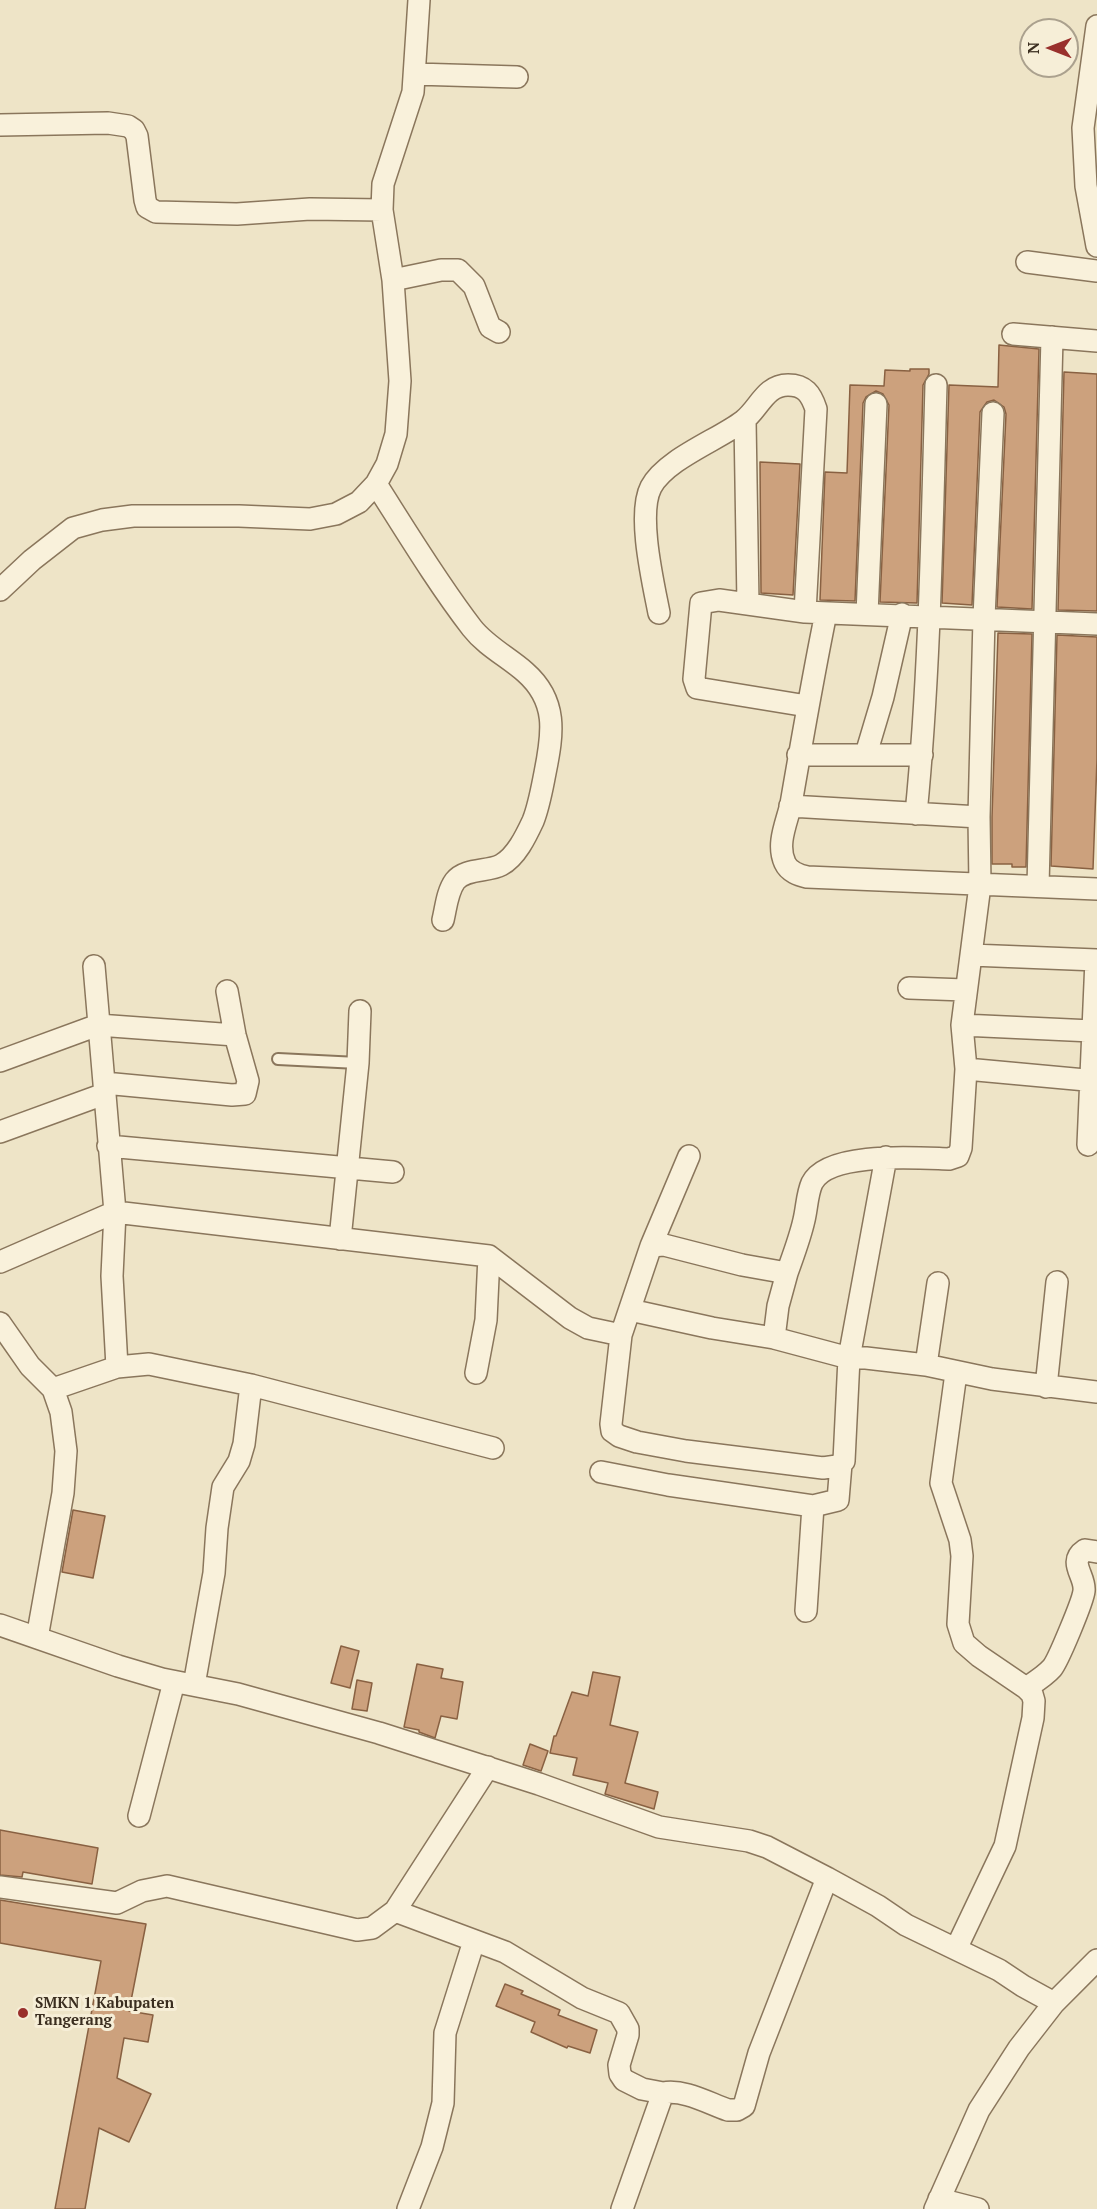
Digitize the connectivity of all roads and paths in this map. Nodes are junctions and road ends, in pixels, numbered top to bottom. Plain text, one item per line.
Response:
1 (419, 0) edge
2 (1097, 26) edge
3 (415, 74) junction
4 (517, 77) dead end
5 (1093, 82) edge
6 (0, 125) edge
7 (382, 210) junction
8 (1097, 246) edge
9 (1027, 262) dead end
10 (1097, 271) edge
11 (393, 280) junction
12 (499, 332) dead end
13 (1013, 334) dead end
14 (1052, 338) junction
15 (1097, 341) edge
16 (936, 385) dead end
17 (876, 404) dead end
18 (993, 413) dead end
19 (745, 420) junction
20 (375, 484) junction
21 (0, 590) edge
22 (748, 604) junction
23 (816, 612) junction
24 (659, 613) dead end
25 (867, 615) junction
26 (902, 615) junction
27 (929, 617) junction
28 (984, 618) junction
29 (1045, 622) junction
30 (1097, 624) edge
31 (807, 706) junction
32 (866, 754) junction
33 (798, 755) junction
34 (922, 755) junction
35 (790, 806) junction
36 (916, 814) junction
37 (979, 817) junction
38 (980, 885) junction
39 (1038, 886) junction
40 (1097, 889) edge
41 (443, 920) dead end
42 (971, 955) junction
43 (1096, 960) edge
44 (94, 966) dead end
45 (909, 988) dead end
46 (965, 990) junction
47 (227, 991) dead end
48 (360, 1011) dead end
49 (98, 1025) junction
50 (962, 1025) junction
51 (1092, 1031) junction
52 (234, 1035) junction
53 (278, 1059) dead end
54 (0, 1061) edge
55 (358, 1063) junction
56 (966, 1069) junction
57 (1094, 1080) edge
58 (104, 1089) junction
59 (0, 1132) edge
60 (1088, 1145) dead end
61 (108, 1146) junction
62 (689, 1156) dead end
63 (886, 1157) junction
64 (348, 1169) junction
65 (393, 1172) dead end
66 (115, 1212) junction
67 (340, 1239) junction
68 (651, 1246) junction
69 (489, 1256) junction
70 (0, 1262) edge
71 (787, 1273) junction
72 (1057, 1282) dead end
73 (938, 1283) dead end
74 (630, 1310) junction
75 (0, 1323) edge
76 (621, 1335) junction
77 (774, 1338) junction
78 (849, 1358) junction
79 (926, 1365) junction
80 (117, 1367) junction
81 (956, 1372) junction
82 (476, 1373) dead end
83 (251, 1385) junction
84 (1046, 1387) junction
85 (53, 1389) junction
86 (1097, 1392) edge
87 (493, 1448) dead end
88 (841, 1464) junction
89 (601, 1472) dead end
90 (813, 1506) junction
91 (1097, 1552) edge
92 (806, 1611) dead end
93 (0, 1625) edge
94 (37, 1638) junction
95 (184, 1683) junction
96 (1026, 1688) junction
97 (488, 1767) junction
98 (139, 1816) dead end
99 (827, 1878) junction
100 (0, 1887) edge
101 (395, 1911) junction
102 (474, 1941) junction
103 (956, 1949) junction
104 (1097, 1960) edge
105 (1054, 2002) junction
106 (663, 2094) junction
107 (937, 2204) edge
108 (408, 2209) edge
109 (622, 2209) edge
110 (978, 2209) edge

1 - 3 street
2 - 5 street
3 - 4 street
3 - 7 street
5 - 8 street
6 - 7 street
7 - 11 street
9 - 10 street
11 - 12 street
11 - 20 street
13 - 14 street
14 - 15 street
14 - 29 street
16 - 27 street
17 - 25 street
18 - 28 street
19 - 22 street
19 - 23 street
19 - 24 street
20 - 21 street
20 - 41 street
22 - 23 street
22 - 31 street
23 - 25 street
23 - 31 street
25 - 26 street
26 - 27 street
26 - 32 street
27 - 28 street
27 - 34 street
28 - 29 street
28 - 37 street
29 - 30 street
29 - 39 street
31 - 33 street
32 - 33 street
32 - 34 street
33 - 35 street
34 - 36 street
35 - 36 street
35 - 38 street
36 - 37 street
37 - 38 street
38 - 39 street
38 - 42 street
39 - 40 street
42 - 43 street
42 - 46 street
43 - 51 street
44 - 49 street
45 - 46 street
46 - 50 street
47 - 52 street
48 - 55 street
49 - 52 street
49 - 54 street
49 - 58 street
50 - 51 street
50 - 56 street
51 - 57 street
52 - 58 street
53 - 55 lane
55 - 64 street
56 - 57 street
56 - 63 street
57 - 60 street
58 - 59 street
58 - 61 street
61 - 64 street
61 - 66 street
62 - 68 street
63 - 71 street
63 - 78 street
64 - 65 street
64 - 67 street
66 - 67 street
66 - 70 street
66 - 80 street
67 - 69 street
68 - 71 street
68 - 74 street
69 - 76 street
69 - 82 street
71 - 77 street
72 - 84 street
73 - 79 street
74 - 76 street
74 - 77 street
75 - 85 street
76 - 88 street
77 - 78 street
78 - 79 street
78 - 88 street
79 - 81 street
80 - 83 street
80 - 85 street
81 - 84 street
81 - 96 street
83 - 87 street
83 - 95 street
84 - 86 street
85 - 94 street
88 - 90 street
89 - 90 street
90 - 92 street
91 - 96 street
93 - 94 street
94 - 95 street
95 - 97 street
95 - 98 street
96 - 103 street
97 - 99 street
97 - 101 street
99 - 103 street
99 - 106 street
100 - 101 street
101 - 102 street
102 - 106 street
102 - 108 street
103 - 105 street
104 - 105 street
105 - 107 street
106 - 109 street
107 - 110 street

